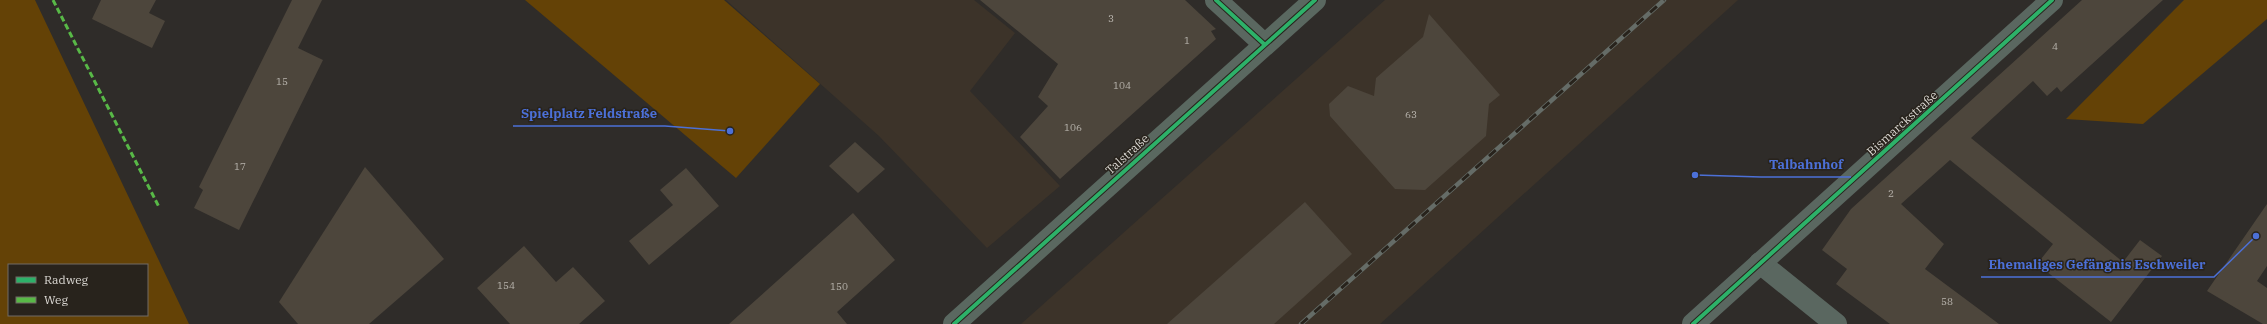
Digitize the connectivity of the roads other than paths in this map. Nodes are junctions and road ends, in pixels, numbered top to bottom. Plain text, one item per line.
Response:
1 (1216, 0) edge
2 (1315, 0) edge
3 (2052, 0) edge
4 (1264, 44) junction
5 (1760, 263) junction
6 (954, 324) edge
7 (1693, 324) edge
8 (1836, 324) edge

1 - 4 street
2 - 4 main road, Talstraße
3 - 5 street, Bismarckstraße
4 - 6 main road, Talstraße
5 - 7 street, Bismarckstraße
5 - 8 street

